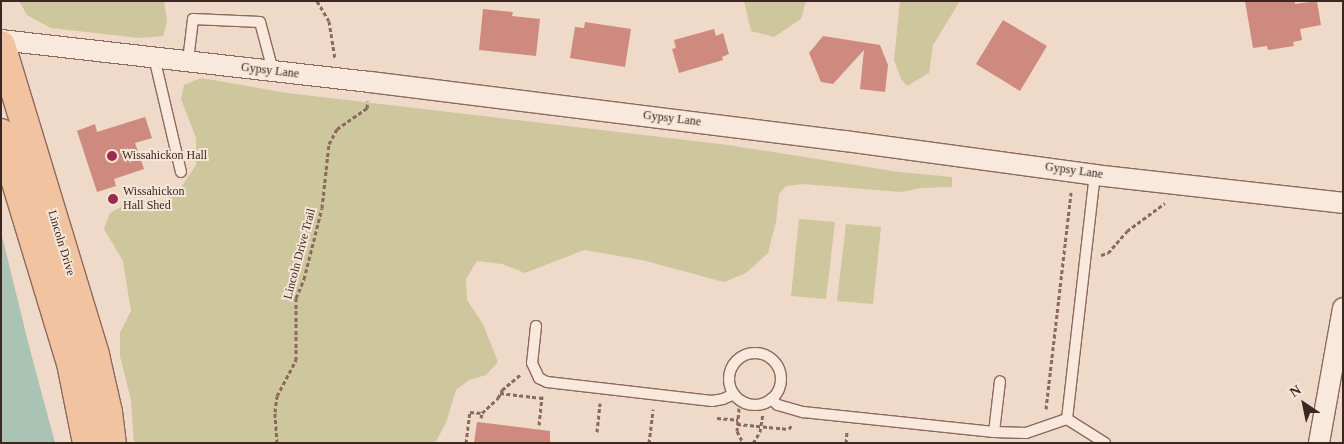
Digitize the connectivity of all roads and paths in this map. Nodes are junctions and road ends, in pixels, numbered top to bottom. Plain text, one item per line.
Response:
1 (317, 1) edge
2 (1, 40) edge
3 (1, 45) edge
4 (154, 57) junction
5 (188, 61) junction
6 (273, 71) junction
7 (337, 79) junction
8 (370, 82) junction
9 (1, 132) edge
10 (181, 172) dead end
11 (1073, 172) junction
12 (1095, 175) junction
13 (1165, 203) dead end
14 (1343, 203) edge
15 (1086, 254) junction
16 (1343, 308) edge
17 (536, 326) dead end
18 (1339, 356) edge
19 (533, 368) junction
20 (544, 380) junction
21 (1000, 380) dead end
22 (601, 388) junction
23 (655, 394) junction
24 (737, 397) junction
25 (768, 401) junction
26 (482, 413) junction
27 (1046, 416) dead end
28 (481, 418) dead end
29 (1067, 419) junction
30 (539, 425) dead end
31 (597, 432) dead end
32 (994, 432) junction
33 (743, 442) edge
34 (87, 443) edge
35 (112, 443) edge
36 (277, 443) edge
37 (466, 443) edge
38 (649, 443) edge
39 (752, 443) edge
40 (1059, 443) edge
41 (1066, 443) edge
42 (1105, 443) edge
43 (1319, 443) edge

1 - 7 path
2 - 4 street, Gypsy Lane
3 - 35 main road, Lincoln Drive
4 - 5 street, Gypsy Lane
4 - 10 lane
5 - 6 street, Gypsy Lane
5 - 6 lane
6 - 7 street, Gypsy Lane
7 - 8 street, Gypsy Lane
8 - 11 street, Gypsy Lane
8 - 36 path, Lincoln Drive Trail
9 - 34 main road, Lincoln Drive
11 - 12 street, Gypsy Lane
11 - 27 path
12 - 14 street, Gypsy Lane
12 - 15 lane
13 - 15 path
15 - 29 lane
16 - 18 street
17 - 19 lane
18 - 43 street
19 - 20 lane
19 - 26 path
20 - 22 lane
20 - 30 path
21 - 32 lane
22 - 23 lane
22 - 31 path
23 - 24 lane
23 - 38 path
24 - 25 lane
24 - 25 lane
24 - 33 path
25 - 32 lane
25 - 39 path
26 - 28 path
26 - 37 path
29 - 32 lane
29 - 42 lane
33 - 39 path
40 - 41 path

